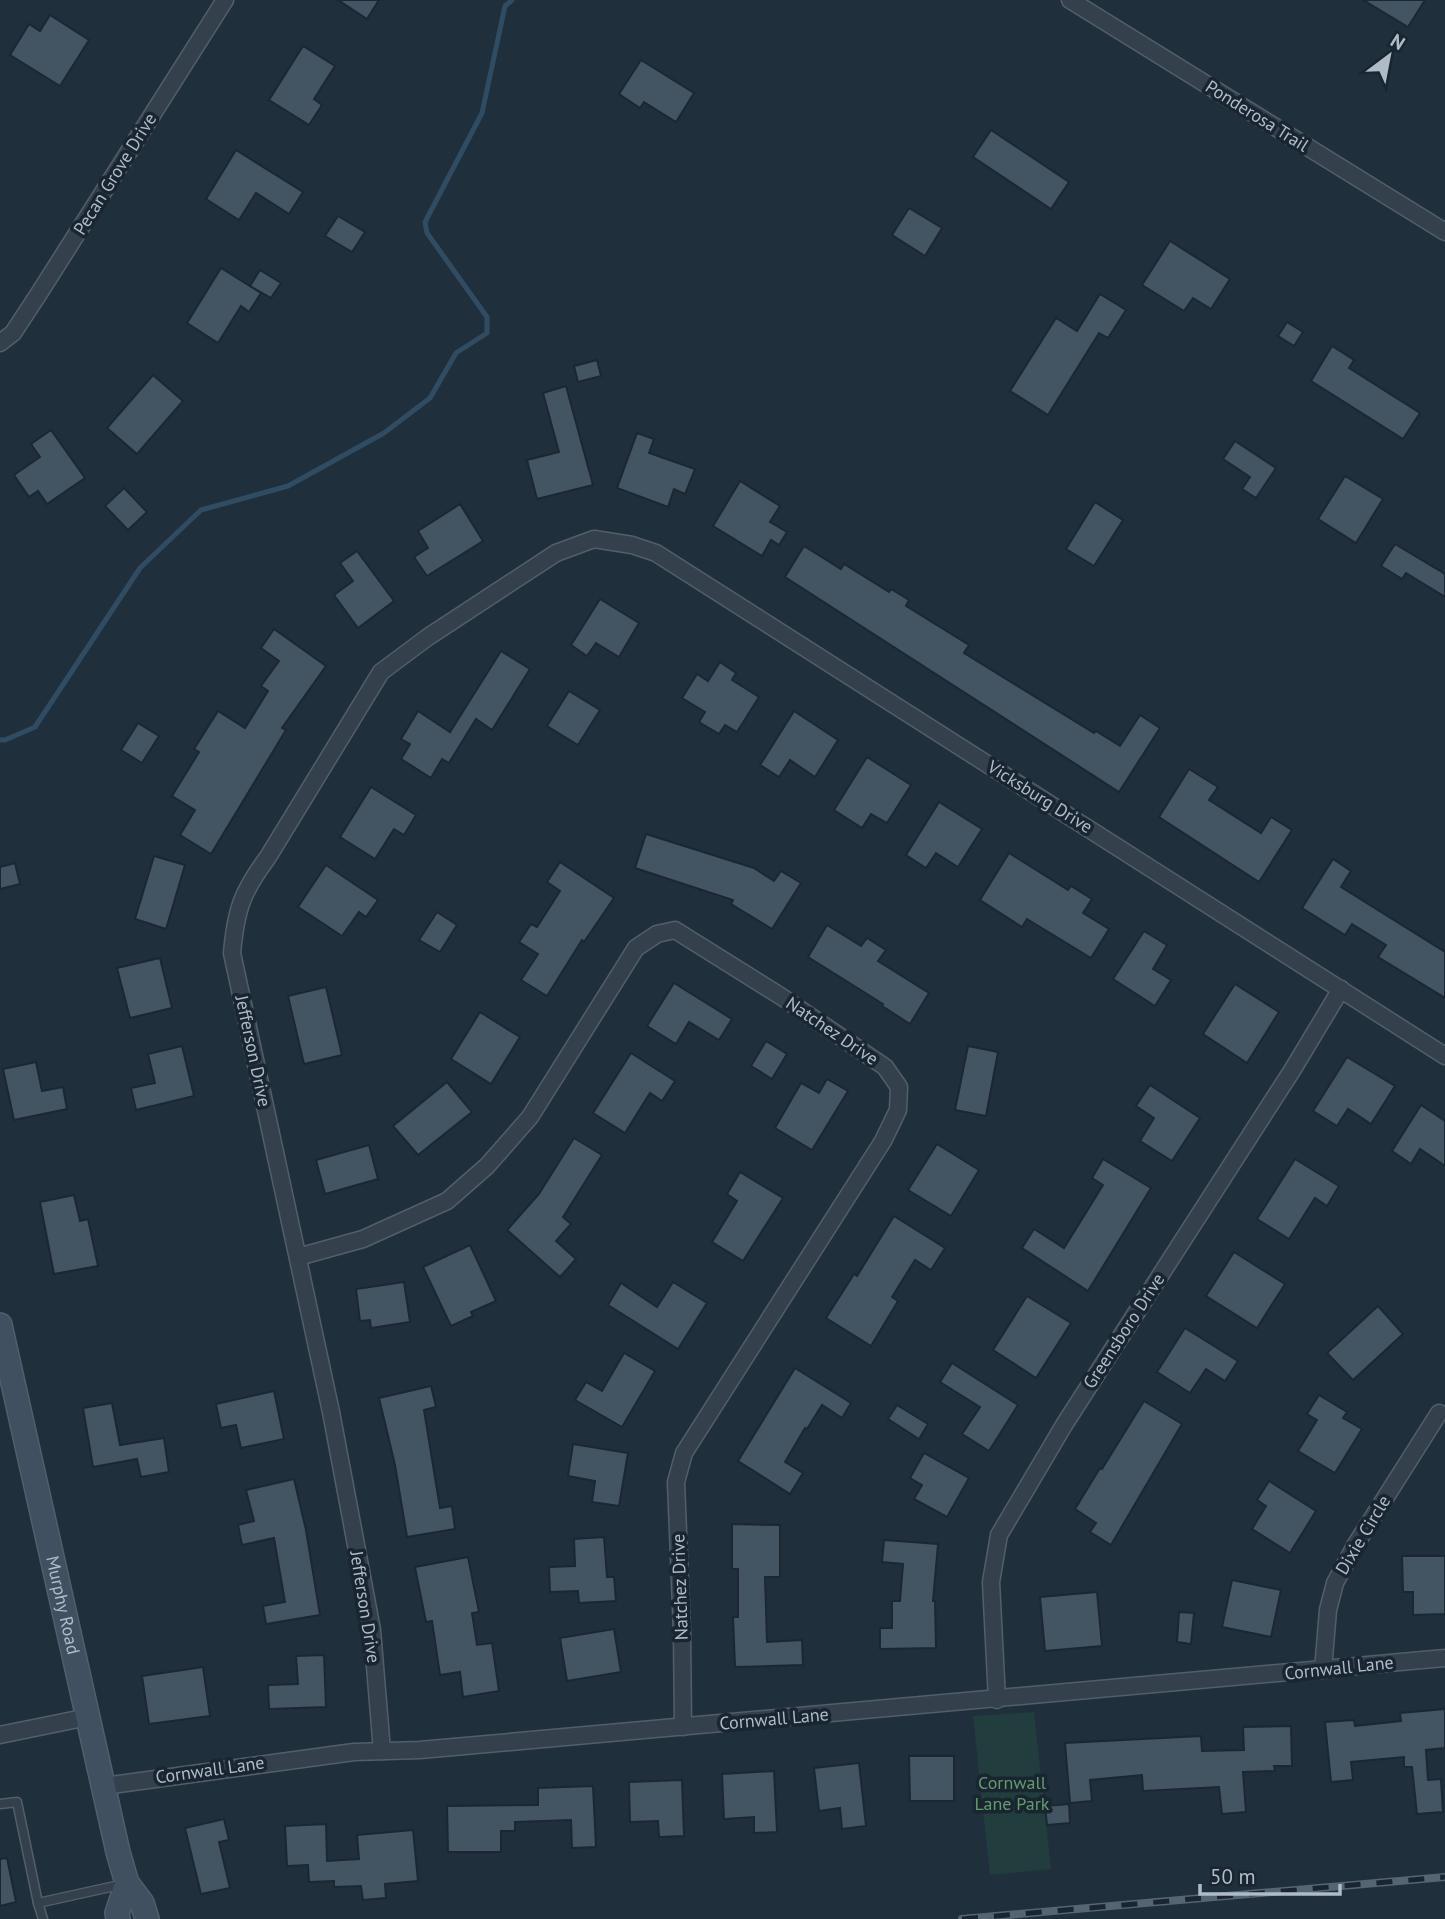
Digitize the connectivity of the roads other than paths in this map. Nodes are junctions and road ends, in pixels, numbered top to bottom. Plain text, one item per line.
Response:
1 (225, 0) edge
2 (1070, 0) edge
3 (1445, 232) edge
4 (0, 343) edge
5 (632, 545) joint
6 (1341, 989) junction
7 (1445, 1056) edge
8 (298, 1257) junction
9 (0, 1325) edge
10 (1438, 1413) dead end
11 (1445, 1658) edge
12 (1323, 1670) junction
13 (996, 1700) junction
14 (88, 1717) junction
15 (683, 1727) junction
16 (0, 1735) edge
17 (382, 1751) junction
18 (104, 1786) junction
19 (0, 1804) edge
20 (127, 1883) junction
21 (38, 1903) junction
22 (43, 1919) edge
23 (118, 1919) edge
24 (147, 1919) edge

1 - 4 street, Pecan Grove Drive
2 - 3 street, Ponderosa Trail
5 - 6 street, Vicksburg Drive
5 - 8 street, Jefferson Drive
6 - 7 street, Vicksburg Drive
6 - 13 street, Greensboro Drive
8 - 15 street, Natchez Drive
8 - 17 street, Jefferson Drive
9 - 14 main road, Murphy Road
10 - 12 street, Dixie Circle
11 - 12 street, Cornwall Lane
12 - 13 street, Cornwall Lane
13 - 15 street, Cornwall Lane
14 - 16 street
14 - 18 main road, Murphy Road
15 - 17 street, Cornwall Lane
17 - 18 street, Cornwall Lane
18 - 20 main road, Murphy Road
19 - 21 lane
20 - 21 lane
20 - 23 main road, Murphy Road
20 - 24 main road, Murphy Road
21 - 22 lane

